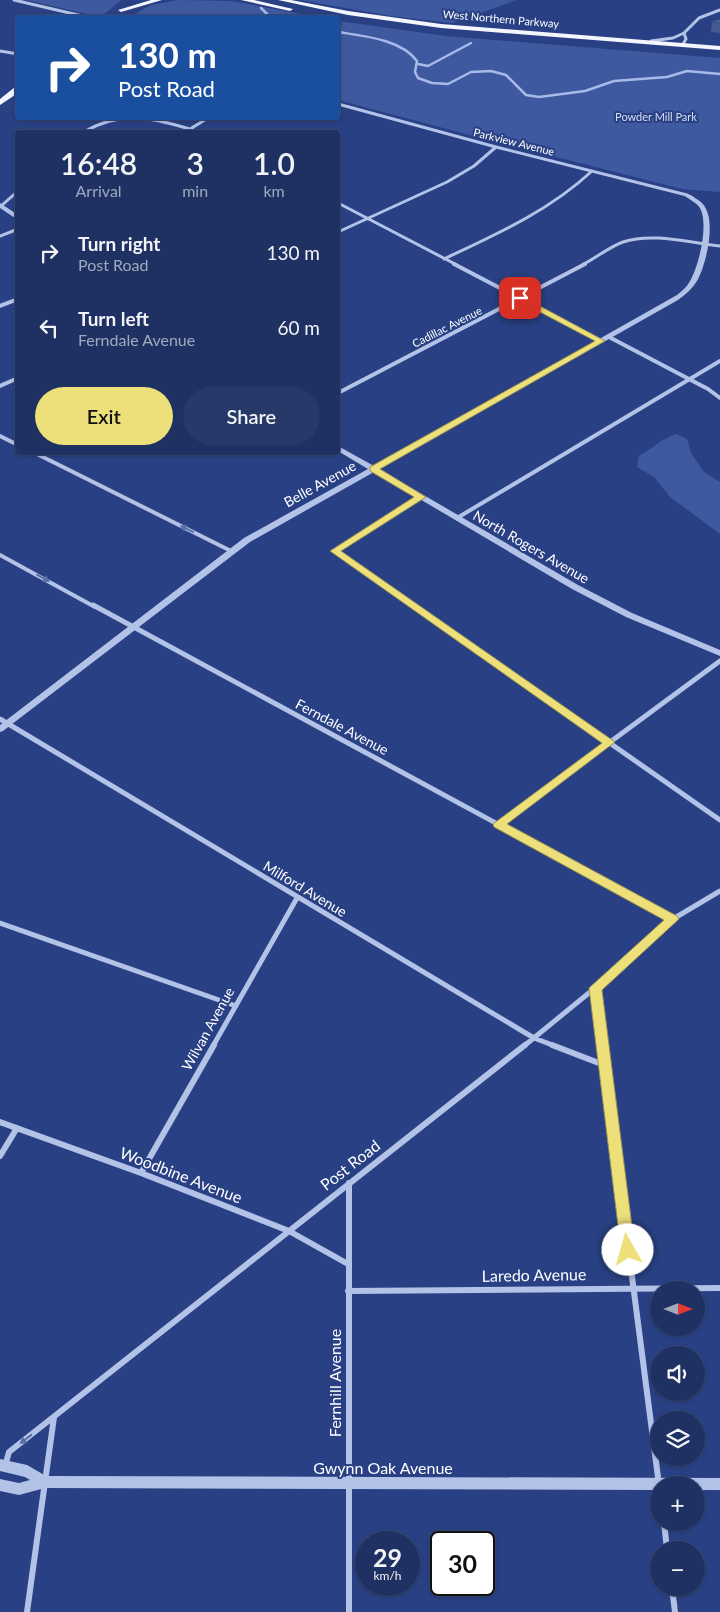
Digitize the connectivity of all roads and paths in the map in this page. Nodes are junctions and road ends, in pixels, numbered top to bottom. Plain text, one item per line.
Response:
1 (14, 0) edge
2 (135, 0) edge
3 (159, 0) edge
4 (244, 0) edge
5 (281, 0) edge
6 (720, 10) edge
7 (78, 15) edge
8 (321, 15) edge
9 (340, 19) edge
10 (684, 33) junction
11 (648, 42) junction
12 (683, 44) junction
13 (720, 48) edge
14 (674, 50) junction
15 (0, 51) edge
16 (15, 54) edge
17 (720, 54) edge
18 (15, 91) edge
19 (0, 103) edge
20 (340, 105) edge
21 (108, 120) edge
22 (145, 120) edge
23 (205, 120) edge
24 (190, 129) junction
25 (88, 130) edge
26 (193, 130) edge
27 (496, 147) junction
28 (592, 171) junction
29 (15, 193) edge
30 (687, 195) joint
31 (340, 204) edge
32 (0, 205) edge
33 (15, 216) edge
34 (366, 219) junction
35 (15, 229) edge
36 (340, 231) edge
37 (0, 236) edge
38 (704, 244) junction
39 (720, 246) edge
40 (444, 259) junction
41 (520, 298) junction
42 (15, 300) edge
43 (0, 306) edge
44 (609, 337) junction
45 (601, 341) junction
46 (720, 361) edge
47 (15, 379) edge
48 (690, 379) junction
49 (0, 386) edge
50 (340, 392) edge
51 (720, 398) edge
52 (0, 436) edge
53 (15, 444) edge
54 (340, 449) edge
55 (39, 456) edge
56 (374, 469) junction
57 (421, 497) junction
58 (457, 518) junction
59 (231, 551) junction
60 (0, 555) edge
61 (132, 626) junction
62 (720, 653) edge
63 (720, 661) edge
64 (0, 719) edge
65 (8, 723) junction
66 (0, 729) edge
67 (610, 742) junction
68 (720, 820) edge
69 (498, 824) junction
70 (720, 891) edge
71 (297, 898) junction
72 (673, 919) junction
73 (0, 923) edge
74 (595, 988) junction
75 (236, 1006) junction
76 (534, 1038) junction
77 (604, 1065) junction
78 (0, 1122) edge
79 (18, 1128) junction
80 (0, 1156) edge
81 (141, 1173) junction
82 (349, 1183) junction
83 (289, 1231) junction
84 (348, 1264) junction
85 (633, 1288) junction
86 (720, 1288) edge
87 (348, 1291) junction
88 (54, 1416) junction
89 (2, 1466) edge
90 (658, 1476) edge
91 (45, 1482) junction
92 (350, 1484) junction
93 (705, 1484) edge
94 (720, 1484) edge
95 (0, 1485) edge
96 (650, 1485) edge
97 (673, 1596) edge
98 (27, 1612) edge
99 (349, 1612) edge
100 (675, 1612) edge

1 - 7 street
2 - 3 main road
4 - 8 main road, West Northern Parkway
5 - 11 main road, West Northern Parkway
6 - 10 street
9 - 14 main road, West Northern Parkway
10 - 11 street
10 - 12 street
11 - 12 main road, West Northern Parkway
12 - 13 main road, West Northern Parkway
12 - 14 main road
14 - 17 main road, West Northern Parkway
15 - 16 street
18 - 19 main road
20 - 27 street, Parkview Avenue
21 - 25 street
22 - 24 street
23 - 24 street
24 - 26 street
27 - 28 street, Parkview Avenue
27 - 34 street
28 - 30 street, Parkview Avenue
28 - 40 street
29 - 32 street
30 - 38 street, Belle Avenue
31 - 34 street
32 - 33 street
34 - 36 street
34 - 40 street
35 - 37 street
38 - 39 street, Cadillac Avenue
38 - 41 street, Cadillac Avenue
38 - 44 street, Belle Avenue
40 - 41 street
41 - 45 street
41 - 50 street, Cadillac Avenue
42 - 43 street
44 - 45 street, Belle Avenue
44 - 48 street
45 - 56 street, Belle Avenue
46 - 48 street
47 - 49 street
48 - 51 street
48 - 58 street
52 - 53 street
54 - 56 street, North Rogers Avenue
59 -> 55 street
56 - 57 street, North Rogers Avenue
56 - 59 street, Belle Avenue
57 - 58 street, North Rogers Avenue
57 - 67 street
58 - 62 street, North Rogers Avenue
59 - 61 street, Belle Avenue
60 -> 61 street, Ferndale Avenue
61 - 65 street, Belle Avenue
61 - 69 street, Ferndale Avenue
63 - 67 street
64 - 65 street, Milford Avenue
65 - 66 street, Belle Avenue
65 - 71 street, Milford Avenue
67 - 68 street
67 - 69 street
69 - 72 street, Ferndale Avenue
70 - 72 street, Post Road
71 - 75 street, Wilvan Avenue
71 - 76 street, Milford Avenue
72 - 74 street, Post Road
73 - 75 street
74 - 76 street, Post Road
74 - 77 street
75 - 81 street, Wilvan Avenue
76 - 77 street, Milford Avenue
76 - 82 street, Post Road
77 - 85 street
78 - 79 street, Woodbine Avenue
79 - 80 street
79 - 81 street, Woodbine Avenue
81 - 83 street, Woodbine Avenue
82 - 83 street, Post Road
82 - 84 street, Fernhill Avenue
83 - 84 street, Woodbine Avenue
83 - 88 street, Post Road
84 - 87 street, Fernhill Avenue
85 - 86 street, Laredo Avenue
85 - 87 street, Laredo Avenue
85 - 90 street
87 - 92 street, Fernhill Avenue
88 -> 89 street, Post Road
88 - 91 street
89 - 91 street, Gwynn Oak Avenue
91 - 92 street, Gwynn Oak Avenue
91 - 95 street, Gwynn Oak Avenue
91 - 98 street
92 - 96 street, Gwynn Oak Avenue
92 - 99 street, Fernhill Avenue
93 - 94 street, Gwynn Oak Avenue
97 - 100 street

